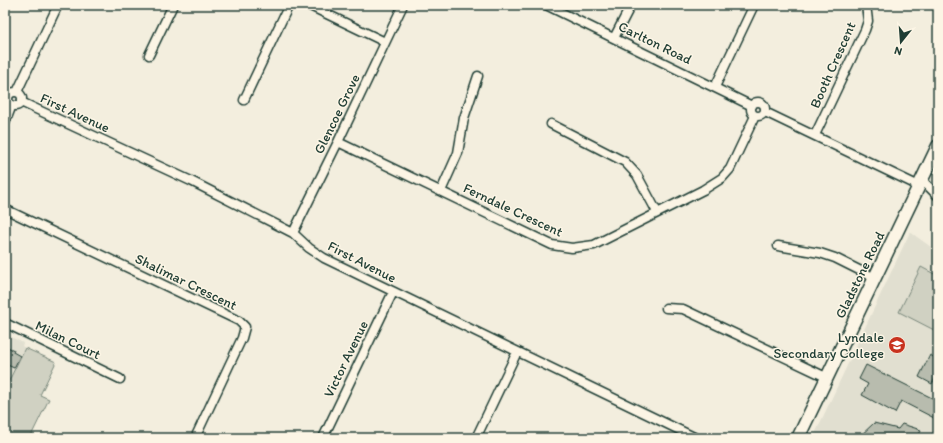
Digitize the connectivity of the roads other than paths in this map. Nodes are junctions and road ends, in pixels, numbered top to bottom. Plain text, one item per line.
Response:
1 (58, 5) edge
2 (173, 5) edge
3 (289, 5) edge
4 (308, 5) edge
5 (403, 5) edge
6 (546, 5) edge
7 (631, 5) edge
8 (754, 5) edge
9 (866, 5) edge
10 (614, 38) junction
11 (385, 42) junction
12 (149, 55) dead end
13 (478, 76) dead end
14 (715, 87) junction
15 (17, 92) junction
16 (7, 94) edge
17 (244, 100) dead end
18 (21, 102) junction
19 (12, 105) junction
20 (752, 106) junction
21 (765, 112) junction
22 (755, 116) junction
23 (5, 123) edge
24 (551, 124) dead end
25 (815, 135) junction
26 (338, 142) junction
27 (938, 146) edge
28 (920, 183) junction
29 (441, 191) junction
30 (938, 196) edge
31 (5, 209) edge
32 (657, 212) junction
33 (293, 233) junction
34 (778, 246) dead end
35 (875, 278) junction
36 (393, 292) junction
37 (666, 308) dead end
38 (5, 323) edge
39 (516, 352) junction
40 (828, 378) junction
41 (120, 379) dead end
42 (195, 438) edge
43 (323, 438) edge
44 (476, 438) edge
45 (696, 438) edge
46 (798, 438) edge

1 - 15 street
2 - 12 street
3 - 17 street
4 - 11 street
5 - 11 street, Glencoe Grove
6 - 10 street, Carlton Road
7 - 10 street
8 - 14 street
9 - 25 street, Booth Crescent
10 - 14 street, Carlton Road
11 - 26 street, Glencoe Grove
13 - 29 street
14 - 20 street, Carlton Road
15 - 16 street
15 - 18 street
16 - 19 street
18 - 19 street
18 - 33 street, First Avenue
19 - 23 street
20 - 21 street
20 - 22 street
21 - 22 street
21 - 25 street
22 - 32 street, Ferndale Crescent
24 - 32 street
25 - 28 street
26 - 29 street, Ferndale Crescent
26 - 33 street, Glencoe Grove
27 - 28 main road, Gladstone Road
28 - 30 street
28 - 35 main road, Gladstone Road
29 - 32 street, Ferndale Crescent
31 - 42 street, Shalimar Crescent
33 - 36 street, First Avenue
34 - 35 street
35 - 40 main road, Gladstone Road
36 - 39 street, First Avenue
36 - 43 street, Victor Avenue
37 - 40 street
38 - 41 street, Milan Court
39 - 44 street
39 - 45 street, First Avenue
40 - 46 main road, Gladstone Road

